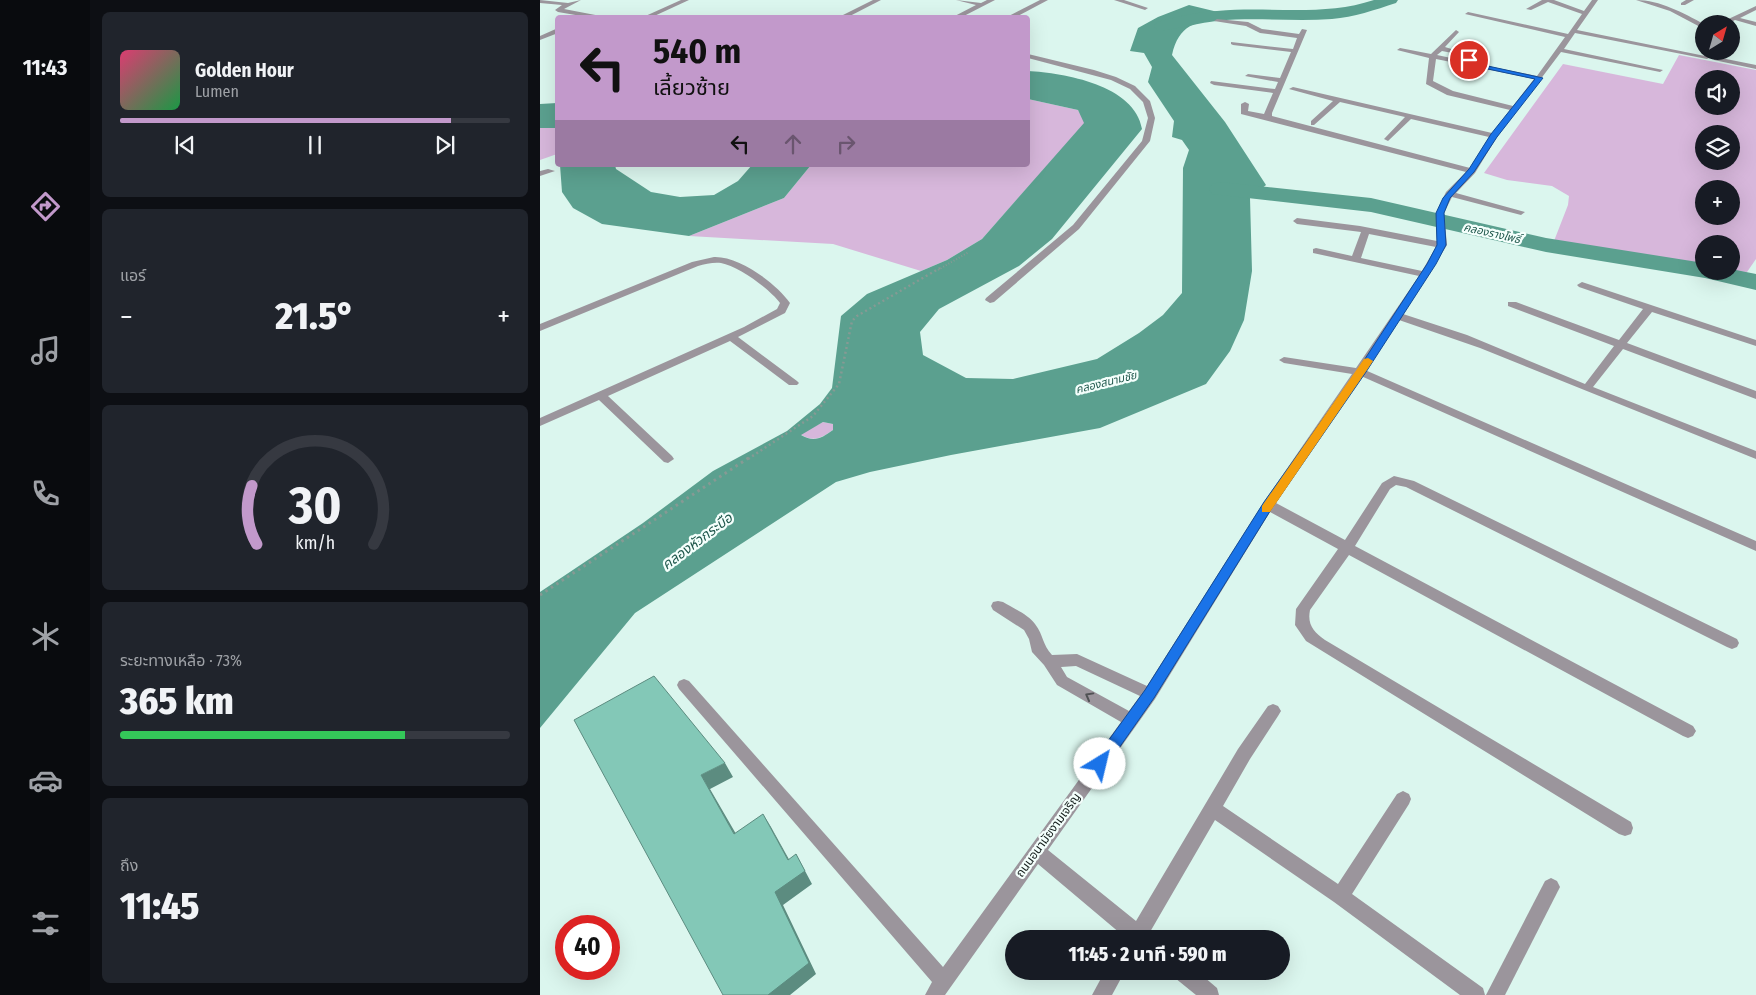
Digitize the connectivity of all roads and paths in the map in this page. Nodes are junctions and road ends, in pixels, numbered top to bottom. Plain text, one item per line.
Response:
1 (578, 0) edge
2 (686, 0) edge
3 (878, 0) edge
4 (959, 0) edge
5 (992, 0) edge
6 (1045, 0) edge
7 (1117, 0) edge
8 (1547, 0) edge
9 (1570, 0) edge
10 (1595, 0) edge
11 (1639, 0) edge
12 (1691, 0) edge
13 (540, 1) edge
14 (566, 4) junction
15 (1683, 4) dead end
16 (982, 5) junction
17 (1145, 8) dead end
18 (1756, 8) edge
19 (1528, 9) dead end
20 (1588, 11) junction
21 (1468, 14) dead end
22 (582, 15) edge
23 (651, 15) edge
24 (846, 15) edge
25 (960, 15) edge
26 (1014, 15) edge
27 (1740, 15) edge
28 (1740, 20) edge
29 (1216, 21) dead end
30 (1695, 22) edge
31 (1756, 24) edge
32 (555, 31) edge
33 (1456, 32) dead end
34 (1572, 34) junction
35 (540, 38) edge
36 (1234, 43) dead end
37 (1439, 48) junction
38 (1400, 50) dead end
39 (1560, 50) junction
40 (1295, 51) junction
41 (1030, 56) edge
42 (1433, 56) junction
43 (1695, 56) edge
44 (1721, 60) edge
45 (1471, 64) junction
46 (1756, 67) edge
47 (1660, 70) dead end
48 (1247, 78) dead end
49 (1540, 78) junction
50 (1282, 80) junction
51 (1214, 83) dead end
52 (1293, 89) dead end
53 (1277, 91) junction
54 (1338, 100) junction
55 (1245, 104) dead end
56 (1515, 109) junction
57 (1410, 116) junction
58 (1269, 117) junction
59 (1314, 123) dead end
60 (1494, 136) junction
61 (1388, 139) dead end
62 (551, 171) dead end
63 (1472, 171) junction
64 (540, 174) edge
65 (1449, 194) junction
66 (1521, 212) dead end
67 (1296, 222) dead end
68 (1366, 230) junction
69 (1441, 239) junction
70 (1316, 251) dead end
71 (969, 252) dead end
72 (1355, 260) junction
73 (1425, 274) junction
74 (1582, 286) dead end
75 (990, 300) dead end
76 (1512, 304) dead end
77 (1650, 307) junction
78 (1398, 316) junction
79 (540, 328) edge
80 (731, 337) junction
81 (1756, 343) edge
82 (1622, 345) junction
83 (1284, 360) dead end
84 (1361, 372) junction
85 (793, 383) dead end
86 (1588, 388) junction
87 (601, 395) junction
88 (1756, 395) edge
89 (540, 422) edge
90 (1756, 455) edge
91 (668, 459) dead end
92 (1268, 505) junction
93 (1756, 546) edge
94 (1347, 547) junction
95 (540, 596) edge
96 (998, 606) dead end
97 (1732, 643) dead end
98 (1049, 661) junction
99 (684, 685) dead end
100 (1150, 694) junction
101 (1273, 711) dead end
102 (1132, 720) junction
103 (1688, 731) dead end
104 (1403, 799) dead end
105 (1212, 808) junction
106 (1625, 828) dead end
107 (1036, 850) junction
108 (1551, 887) dead end
109 (1340, 896) junction
110 (1132, 930) edge
111 (1144, 930) edge
112 (1110, 980) edge
113 (1192, 980) edge
114 (943, 981) junction
115 (934, 995) edge
116 (1101, 995) edge
117 (1210, 995) edge
118 (1476, 995) edge
119 (1495, 995) edge

1 - 14 street
2 - 23 street
3 - 24 street
4 - 16 street
5 - 16 street
6 - 26 street
7 - 17 street
8 - 19 street
8 - 20 street
9 - 20 street
10 - 20 street
11 - 30 street
12 - 15 street
13 - 14 street
14 - 22 street
16 - 25 street
18 - 27 street
20 - 34 street
21 - 34 street
28 - 31 street
29 - 40 street
32 - 35 street
33 - 37 street
34 - 39 street
34 - 43 street
36 - 40 street
37 - 42 street
37 - 45 street
38 - 42 street
39 - 47 street
39 - 49 street
40 - 50 street
41 - 75 street
42 - 45 street
42 - 56 street
44 - 46 street
45 - 49 street
48 - 50 street
49 - 56 street
50 - 53 street
51 - 53 street
52 - 54 street
53 - 58 street
54 - 57 street
54 - 59 street
55 - 58 street
56 - 60 street
57 - 60 street
57 - 61 street
58 - 63 street
60 - 63 street
62 - 64 street
63 - 65 street
65 - 66 street
65 - 69 street
67 - 68 street
68 - 69 street
68 - 72 street
69 - 73 street, ถนนอนามัยงามเจริญ
70 - 72 street
71 - 95 path
72 - 73 street
73 - 78 street, ถนนอนามัยงามเจริญ
74 - 77 street
76 - 82 street
77 - 81 street
77 - 82 street
78 - 84 street, ถนนอนามัยงามเจริญ
78 - 86 street
79 - 80 street
80 - 85 street
80 - 87 street
82 - 86 street
82 - 88 street
83 - 84 street
84 - 92 street, ถนนอนามัยงามเจริญ
84 - 93 street
86 - 90 street
87 - 89 street
87 - 91 street
92 - 94 street
92 - 100 street, ถนนอนามัยงามเจริญ
94 - 97 street
94 - 103 street
94 - 106 street
96 - 98 street
98 - 100 street
102 -> 98 street
99 - 114 street
100 - 102 street, ถนนอนามัยงามเจริญ
101 - 105 street
102 - 107 street, ถนนอนามัยงามเจริญ
104 - 109 street
105 - 109 street
105 - 111 street
107 - 110 street
107 - 114 street, ถนนอนามัยงามเจริญ
108 - 119 street
109 - 118 street
112 - 116 street
113 - 117 street
114 - 115 street, ถนนอนามัยงามเจริญ

